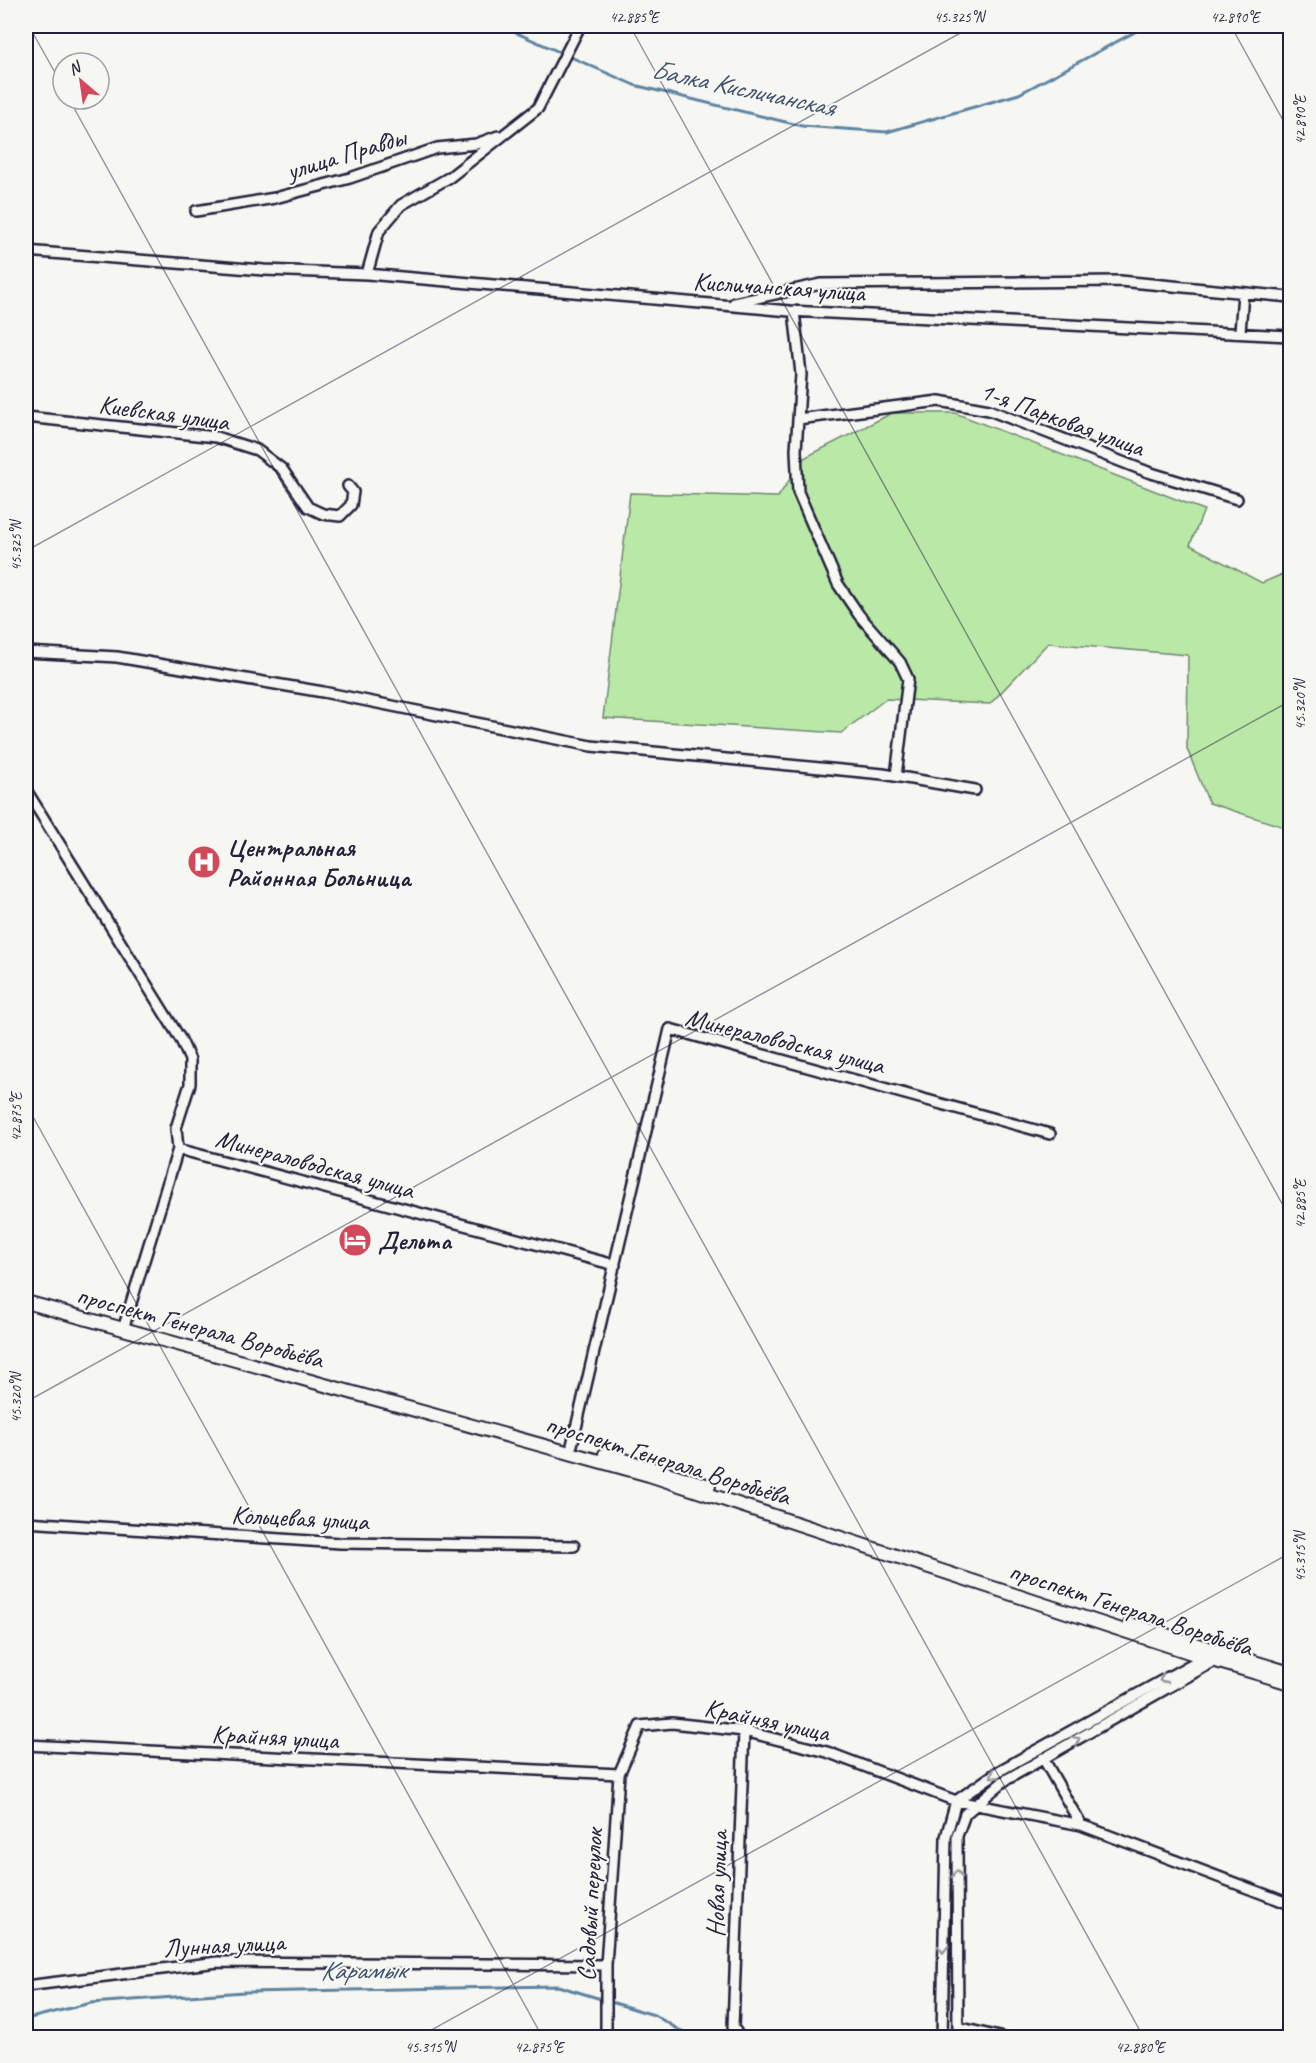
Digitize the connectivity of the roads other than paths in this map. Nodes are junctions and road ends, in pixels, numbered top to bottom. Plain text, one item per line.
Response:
1 (580, 26) edge
2 (508, 132) junction
3 (196, 211) dead end
4 (26, 251) edge
5 (367, 274) junction
6 (1243, 293) junction
7 (1290, 297) edge
8 (726, 305) junction
9 (794, 311) junction
10 (1240, 332) junction
11 (1290, 336) edge
12 (26, 417) edge
13 (798, 419) junction
14 (348, 486) dead end
15 (1237, 499) dead end
16 (26, 652) edge
17 (896, 776) junction
18 (26, 790) edge
19 (975, 790) dead end
20 (1050, 1134) dead end
21 (178, 1149) junction
22 (615, 1265) junction
23 (26, 1293) edge
24 (26, 1302) edge
25 (125, 1323) junction
26 (572, 1445) junction
27 (26, 1522) edge
28 (574, 1546) dead end
29 (1215, 1656) junction
30 (1290, 1673) edge
31 (1290, 1683) edge
32 (744, 1731) junction
33 (26, 1745) edge
34 (1044, 1758) junction
35 (619, 1774) junction
36 (956, 1801) junction
37 (976, 1805) junction
38 (1081, 1825) junction
39 (1290, 1904) edge
40 (606, 1965) junction
41 (26, 1986) edge
42 (958, 2032) edge
43 (606, 2037) edge
44 (740, 2037) edge
45 (942, 2037) edge
46 (1003, 2037) edge

1 - 2 street, улица Правды
2 - 3 street, улица Правды
2 - 5 street, улица Правды
4 - 5 street, Кисличанская улица
5 - 8 street, Кисличанская улица
6 - 7 street
6 - 8 street
6 - 10 street
8 - 9 street, Кисличанская улица
9 - 10 street, Кисличанская улица
9 - 13 street
10 - 11 street, Кисличанская улица
12 - 14 street, Киевская улица
13 - 15 street, 1-я Парковая улица
13 - 17 street
16 - 17 street
17 - 19 street
18 - 21 street
20 - 22 street, Минераловодская улица
21 - 22 street, Минераловодская улица
21 - 25 street
22 - 26 street, Минераловодская улица
23 - 25 main road, проспект Генерала Воробьёва
24 - 29 main road, проспект Генерала Воробьёва
25 - 26 main road, проспект Генерала Воробьёва
26 - 29 main road, проспект Генерала Воробьёва
27 - 28 street, Кольцевая улица
29 - 30 main road, проспект Генерала Воробьёва
29 - 31 main road, проспект Генерала Воробьёва
34 -> 29 street
29 -> 36 street
32 - 35 street, Крайняя улица
32 - 36 street, Крайняя улица
32 - 44 street, Новая улица
33 - 35 street, Крайняя улица
34 - 37 street
34 - 38 street
35 - 40 street, Садовый переулок
36 - 37 street, Крайняя улица
36 -> 45 street
37 - 38 street, Крайняя улица
42 -> 37 street
38 - 39 street, Крайняя улица
40 - 41 street, Лунная улица
40 - 43 street, Садовый переулок
42 - 46 street

